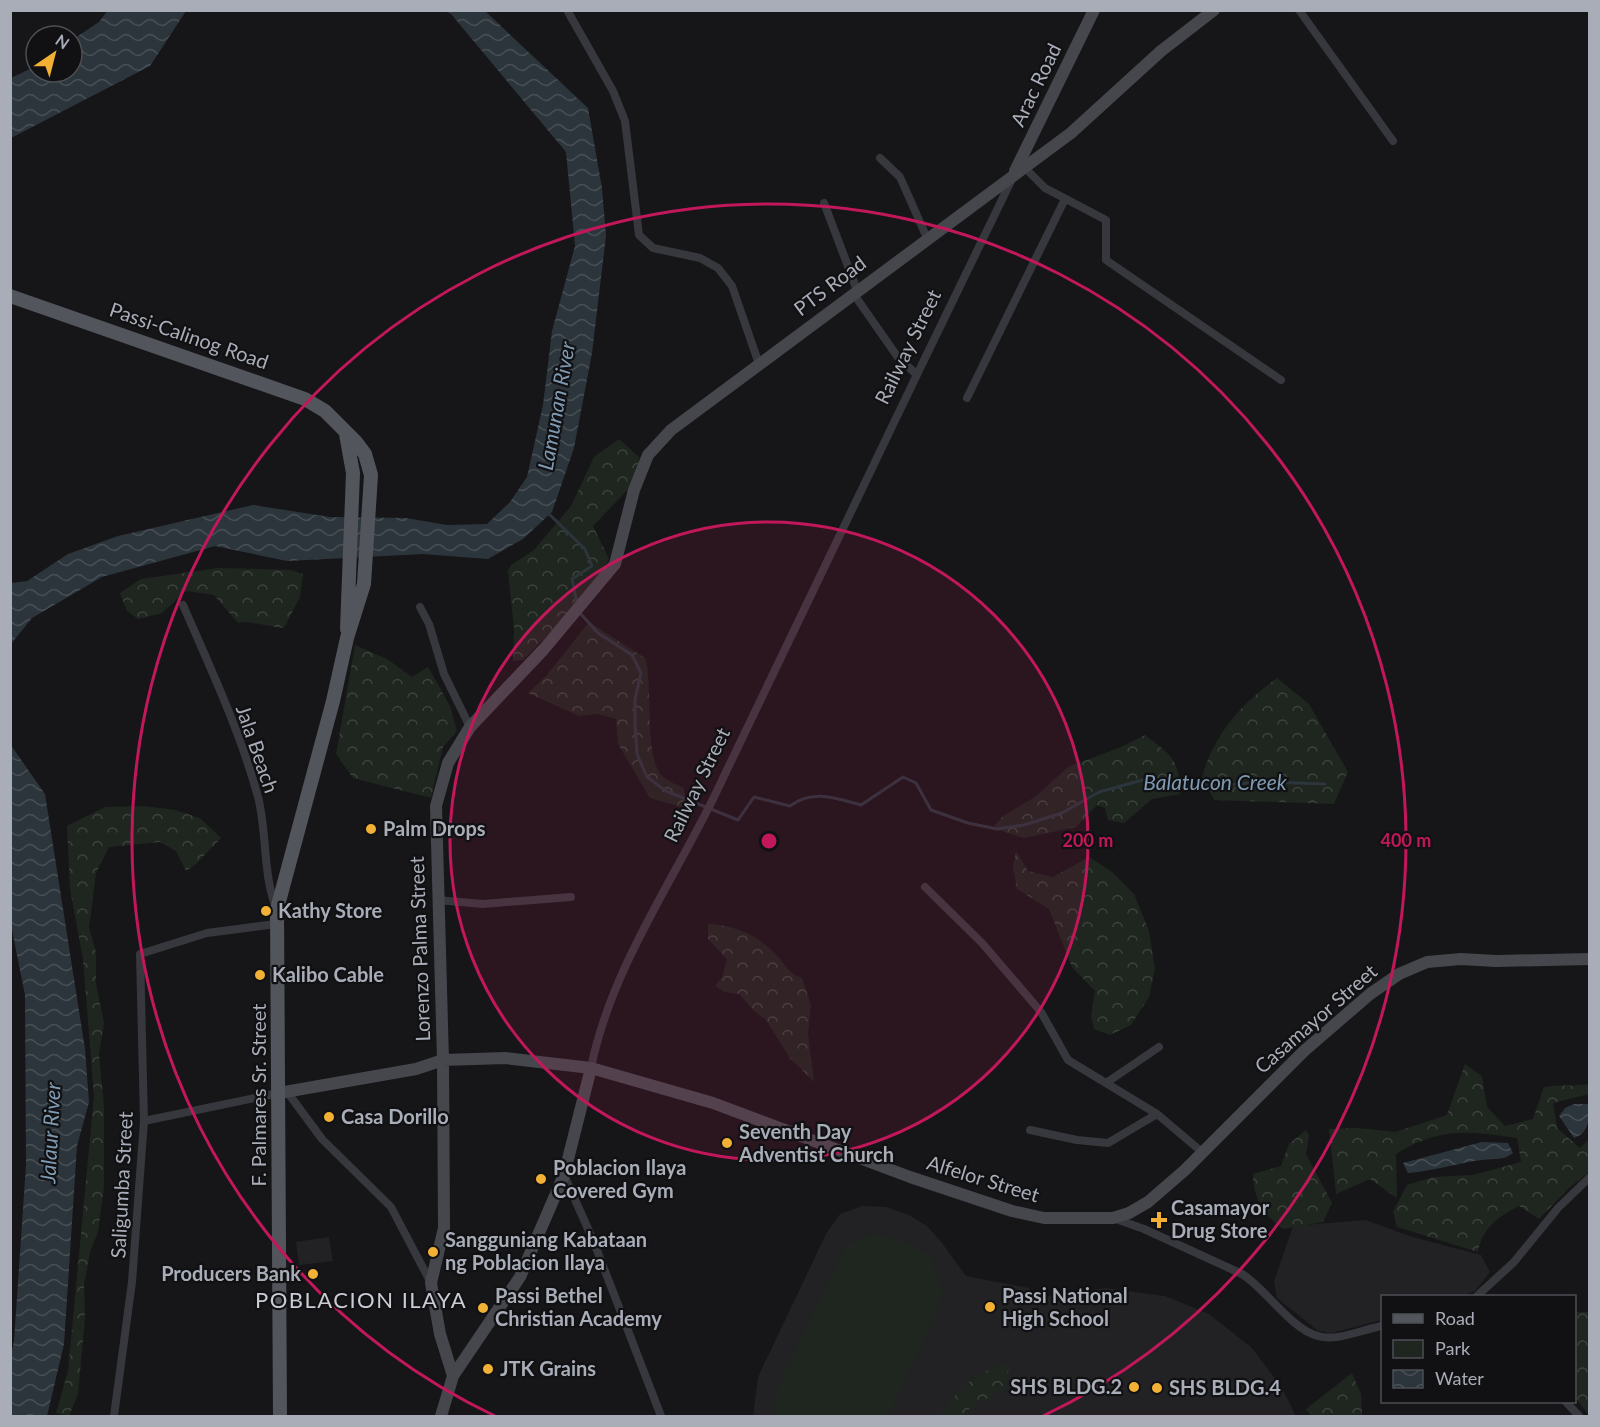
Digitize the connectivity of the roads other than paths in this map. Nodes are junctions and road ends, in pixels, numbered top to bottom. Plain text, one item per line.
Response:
1 (567, 10) edge
2 (1094, 10) edge
3 (1214, 10) edge
4 (1299, 10) edge
5 (1393, 141) dead end
6 (880, 158) dead end
7 (1024, 167) junction
8 (1013, 176) junction
9 (1065, 199) junction
10 (824, 204) dead end
11 (927, 238) junction
12 (855, 292) junction
13 (10, 296) edge
14 (759, 364) junction
15 (916, 374) junction
16 (1281, 380) dead end
17 (967, 398) dead end
18 (344, 431) junction
19 (348, 564) joint
20 (365, 569) joint
21 (183, 605) dead end
22 (420, 608) dead end
23 (347, 638) junction
24 (543, 649) joint
25 (470, 726) junction
26 (925, 887) dead end
27 (572, 897) dead end
28 (437, 900) junction
29 (277, 909) junction
30 (276, 924) junction
31 (1590, 958) edge
32 (1160, 1047) dead end
33 (443, 1060) junction
34 (591, 1068) junction
35 (1106, 1083) junction
36 (284, 1093) junction
37 (1157, 1114) junction
38 (144, 1121) junction
39 (1030, 1130) dead end
40 (1202, 1152) junction
41 (564, 1175) junction
42 (1590, 1177) edge
43 (1113, 1218) junction
44 (431, 1283) junction
45 (1480, 1295) edge
46 (1381, 1326) edge
47 (453, 1376) junction
48 (1568, 1403) edge
49 (114, 1416) edge
50 (280, 1416) edge
51 (441, 1416) edge
52 (661, 1416) edge
53 (1579, 1416) edge

1 - 14 street
2 - 8 street, Arac Road
3 - 7 street, PTS Road
4 - 5 street
6 - 11 street
7 - 8 street, PTS Road
7 - 9 street
8 - 11 street, PTS Road
8 - 15 street, Railway Street
9 - 16 street
9 - 17 street
10 - 12 street
11 - 12 street, PTS Road
12 - 14 street, PTS Road
12 - 15 street
13 - 18 main road, Passi-Calinog Road
14 - 24 street, PTS Road
15 - 34 street, Railway Street
18 - 19 main road, Passi-Calinog Road
18 - 20 main road, Passi-Calinog Road
19 - 23 main road, F. Palmares Sr. Street
20 - 23 main road, F. Palmares Sr. Street
21 - 29 street, Jala Beach
22 - 25 street
23 - 29 main road, F. Palmares Sr. Street
24 - 25 street, Lorenzo Palma Street
25 - 28 street, Lorenzo Palma Street
26 - 35 street
27 - 28 street
28 - 33 street, Lorenzo Palma Street
29 - 30 main road, F. Palmares Sr. Street
30 - 36 main road, F. Palmares Sr. Street
30 - 38 street, Saligumba Street
31 - 40 street, Casamayor Street
32 - 35 street
33 - 34 street, Alfelor Street
33 - 36 street, Alfelor Street
33 - 44 street, Lorenzo Palma Street
34 - 41 street, Railway Street
34 - 43 street, Alfelor Street
35 - 37 street
36 - 38 street
36 - 44 street
36 - 50 main road, F. Palmares Sr. Street
37 - 39 street
37 - 40 street
38 - 49 street, Saligumba Street
40 - 43 street, Casamayor Street
41 - 47 street, Railway Street
41 - 52 street
42 - 45 street
43 - 46 street, Alfelor Street
44 - 47 street
47 - 51 street, Railway Street
48 - 53 street

